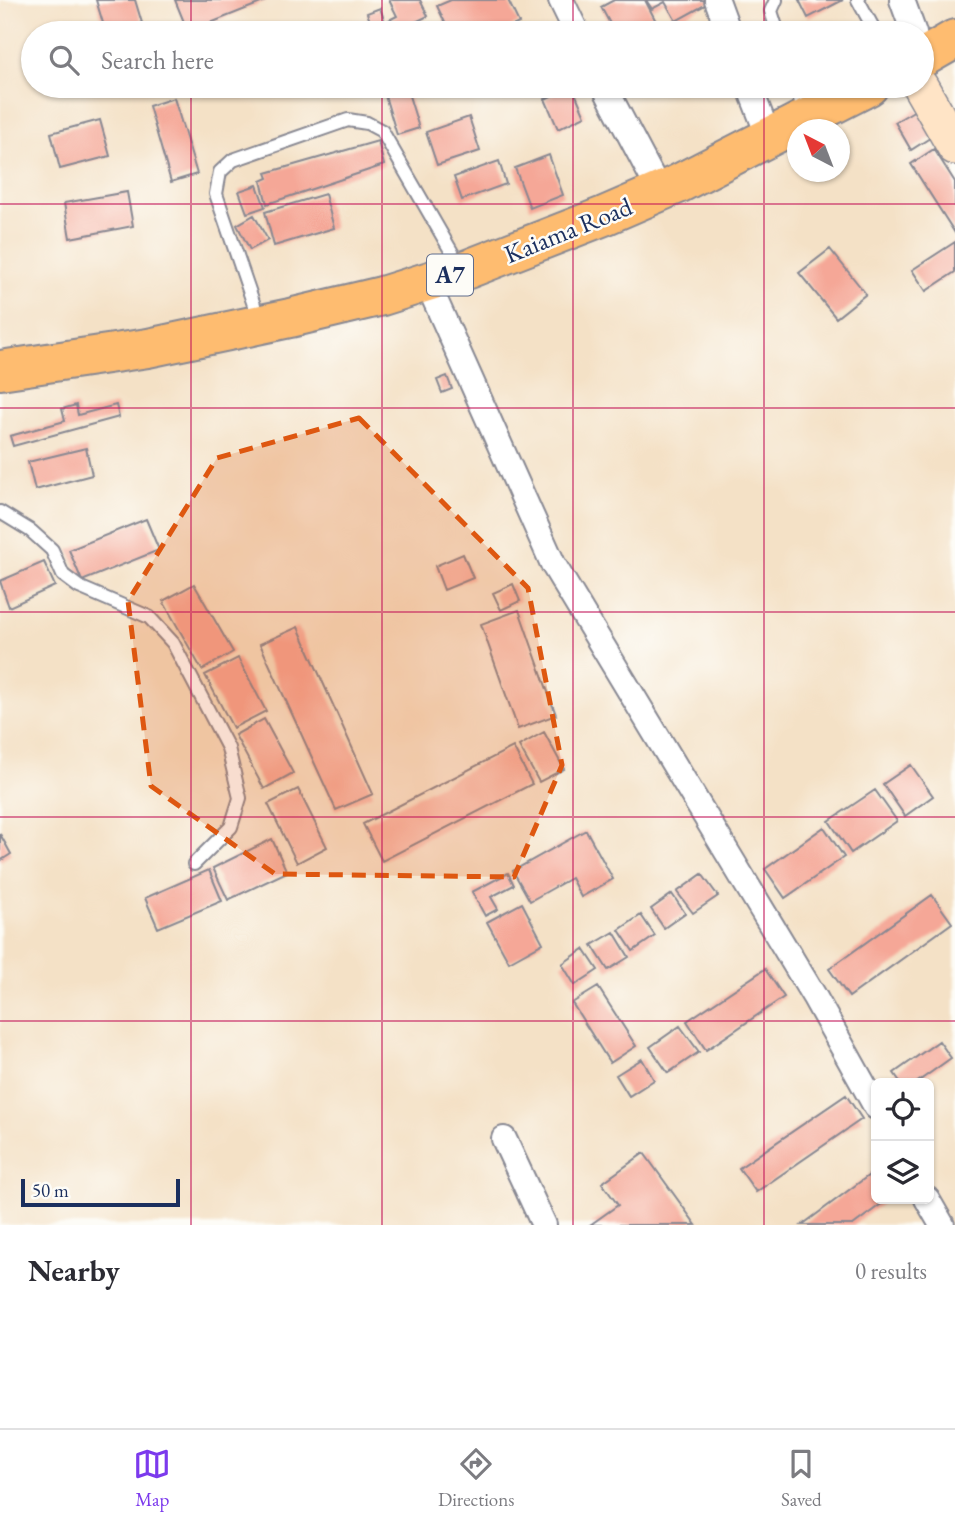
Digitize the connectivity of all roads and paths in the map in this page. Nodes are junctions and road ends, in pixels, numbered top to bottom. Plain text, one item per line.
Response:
1 (561, 0) edge
2 (717, 0) edge
3 (776, 0) edge
4 (858, 0) edge
5 (902, 0) edge
6 (955, 18) edge
7 (572, 21) edge
8 (725, 21) edge
9 (774, 21) edge
10 (869, 21) edge
11 (912, 21) edge
12 (934, 42) edge
13 (934, 68) edge
14 (934, 77) edge
15 (610, 98) edge
16 (754, 98) edge
17 (799, 98) edge
18 (846, 98) edge
19 (955, 111) edge
20 (763, 122) junction
21 (955, 147) edge
22 (652, 177) junction
23 (440, 269) junction
24 (254, 305) junction
25 (6, 369) edge
26 (0, 512) edge
27 (194, 863) dead end
28 (871, 1098) edge
29 (504, 1139) dead end
30 (930, 1204) edge
31 (544, 1225) edge
32 (942, 1225) edge

1 - 7 street
2 - 8 street
3 - 9 lane
4 - 10 lane
5 - 11 street
6 - 12 highway
13 - 19 street
14 - 21 street
15 - 22 street
16 - 20 street
17 - 20 highway, Kaiama Road / A7
18 - 23 highway, Kaiama Road / A7
20 - 22 highway, Kaiama Road / A7
22 - 23 highway, Kaiama Road / A7
23 - 24 highway, Kaiama Road / A7
23 - 24 lane
23 - 25 highway, Kaiama Road / A7
23 - 28 street
24 - 25 highway, Kaiama Road / A7
26 - 27 lane
29 - 31 street
30 - 32 street

